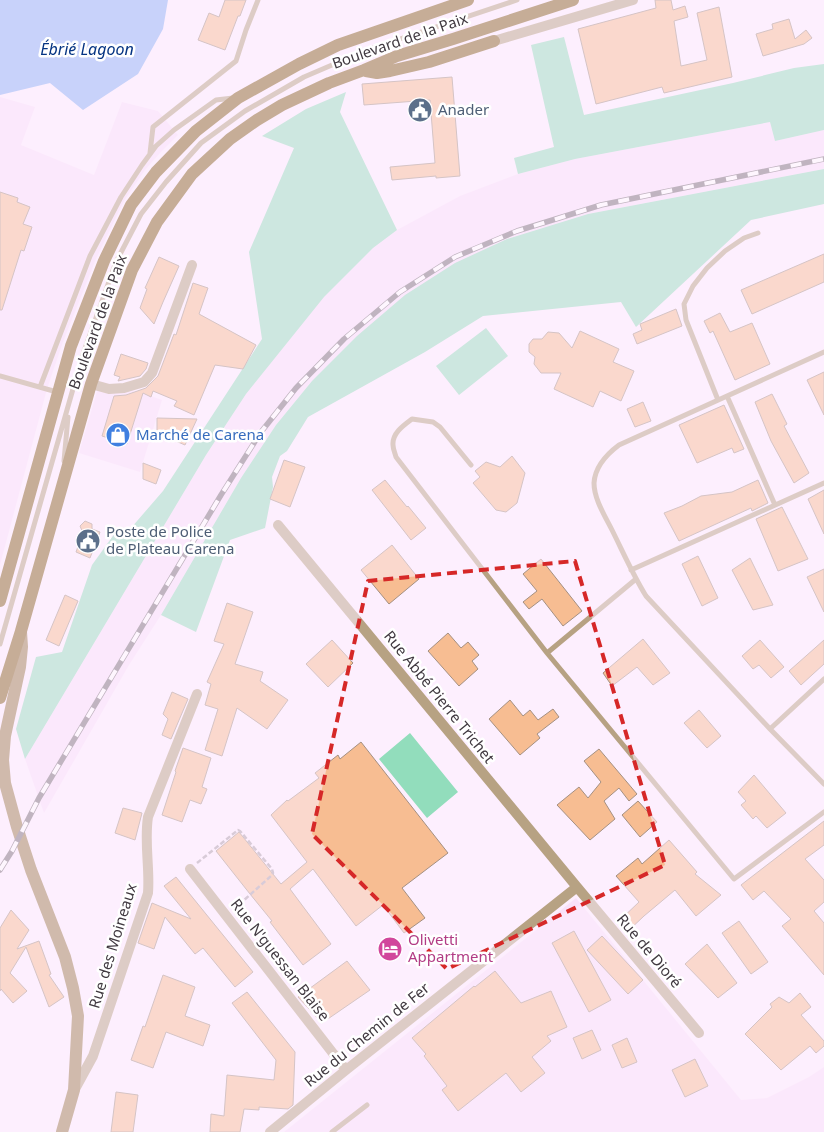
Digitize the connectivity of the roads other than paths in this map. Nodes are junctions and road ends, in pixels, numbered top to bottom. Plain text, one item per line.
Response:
1 (258, 0) edge
2 (468, 0) edge
3 (517, 0) edge
4 (573, 0) edge
5 (633, 0) edge
6 (494, 41) joint
7 (364, 70) junction
8 (238, 98) junction
9 (150, 154) junction
10 (758, 233) dead end
11 (192, 265) dead end
12 (824, 352) edge
13 (0, 376) edge
14 (91, 384) junction
15 (40, 387) junction
16 (58, 392) junction
17 (727, 396) junction
18 (718, 400) junction
19 (69, 404) junction
20 (52, 464) junction
21 (471, 465) dead end
22 (67, 468) junction
23 (824, 483) edge
24 (62, 484) junction
25 (775, 505) junction
26 (278, 525) dead end
27 (632, 570) junction
28 (636, 579) junction
29 (0, 601) edge
30 (20, 631) junction
31 (0, 644) edge
32 (547, 653) junction
33 (824, 679) edge
34 (198, 694) dead end
35 (0, 698) edge
36 (770, 729) junction
37 (824, 784) edge
38 (824, 812) edge
39 (190, 869) road end
40 (577, 888) junction
41 (698, 1033) dead end
42 (346, 1070) junction
43 (74, 1090) junction
44 (366, 1105) dead end
45 (62, 1132) edge
46 (270, 1132) edge
47 (332, 1132) edge

1 - 9 lane
2 - 8 main road, Boulevard de la Paix
3 - 19 lane, Boulevard de la Paix
4 - 7 main road, Boulevard de la Paix
5 - 6 street
6 - 7 main road
7 - 14 main road, Boulevard de la Paix
8 - 9 lane
8 - 16 main road, Boulevard de la Paix
9 - 15 lane
10 - 18 lane
11 - 14 street
12 - 17 lane
13 - 15 lane
14 - 22 main road, Boulevard de la Paix
15 - 16 lane
16 - 29 main road, Boulevard de la Paix
17 - 18 lane
17 - 25 lane
18 - 27 lane
19 - 20 lane, Boulevard de la Paix
19 - 24 lane
20 - 22 lane
20 - 31 lane, Boulevard de la Paix
21 - 32 lane
22 - 24 main road, Boulevard de la Paix
23 - 25 lane
24 - 30 main road, Boulevard de la Paix
25 - 27 lane
26 - 40 street, Rue Abbé Pierre Trichet
27 - 28 lane
28 - 32 lane
28 - 36 lane
30 - 35 main road, Boulevard de la Paix
30 - 43 main road
32 - 38 lane
33 - 36 lane
34 - 43 street, Rue des Moineaux
36 - 37 lane
39 - 42 street, Rue N'guessan Blaise
40 - 41 street, Rue de Dioré
40 - 42 street, Rue du Chemin de Fer
42 - 46 street, Rue du Chemin de Fer
43 - 45 main road
44 - 47 lane

